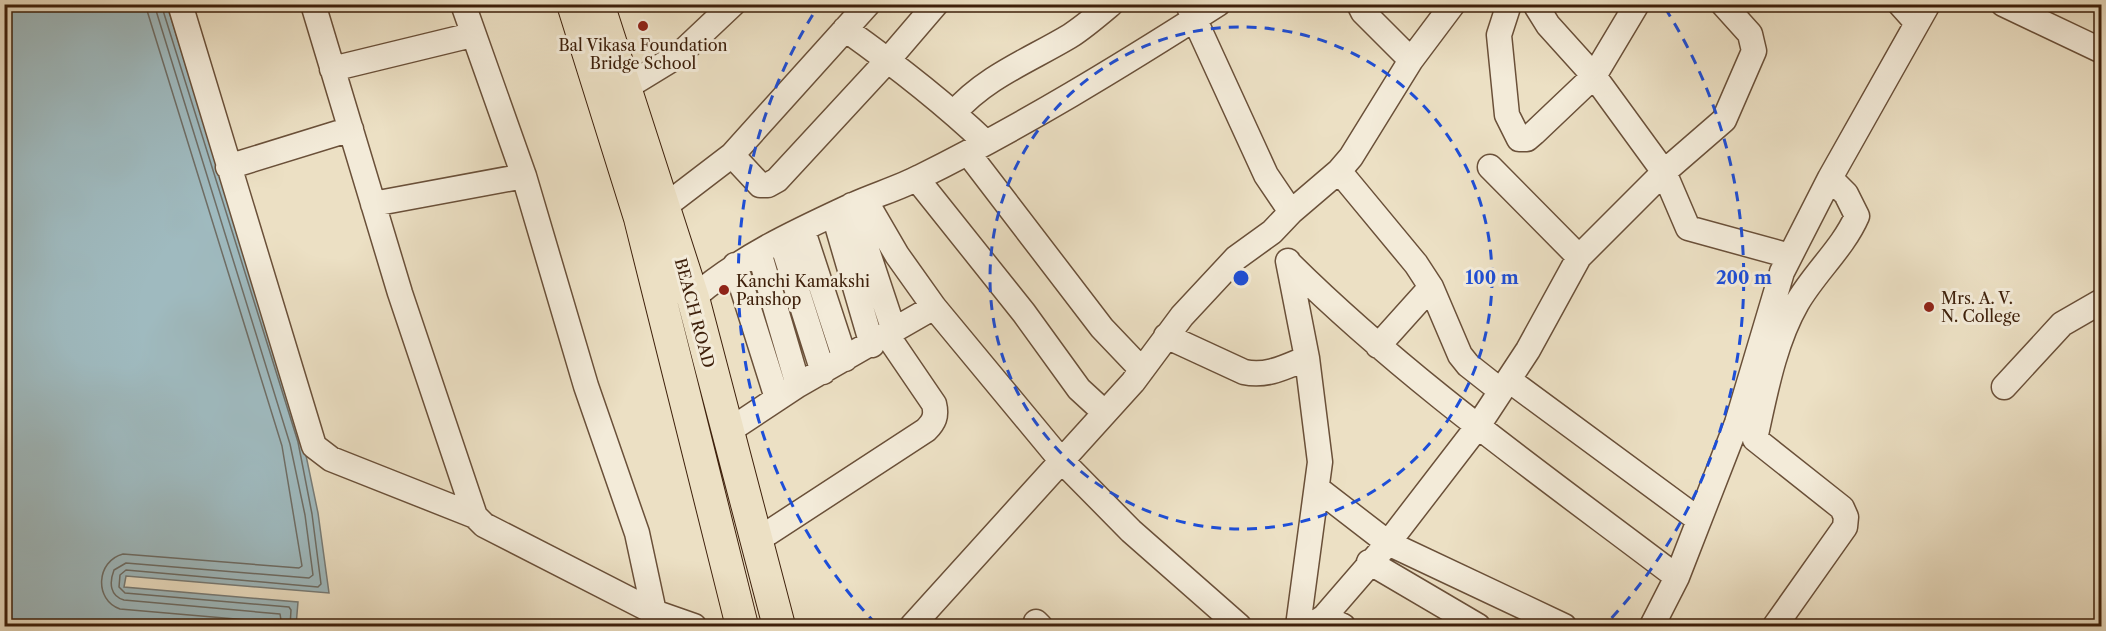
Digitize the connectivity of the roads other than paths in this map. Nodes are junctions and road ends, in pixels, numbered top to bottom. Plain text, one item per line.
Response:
1 (180, 4) edge
2 (313, 4) edge
3 (463, 4) edge
4 (573, 4) edge
5 (598, 4) edge
6 (733, 4) edge
7 (868, 4) edge
8 (936, 4) edge
9 (1111, 4) edge
10 (1218, 4) edge
11 (1359, 4) edge
12 (1453, 4) edge
13 (1509, 4) edge
14 (1535, 4) edge
15 (1637, 4) edge
16 (1723, 4) edge
17 (1900, 4) edge
18 (2003, 4) edge
19 (1192, 12) edge
20 (1922, 14) edge
21 (844, 29) junction
22 (472, 35) junction
23 (2102, 51) edge
24 (888, 60) junction
25 (1411, 60) junction
26 (332, 69) junction
27 (1594, 76) junction
28 (625, 88) junction
29 (954, 113) junction
30 (351, 129) junction
31 (977, 147) junction
32 (732, 155) junction
33 (228, 167) junction
34 (1490, 167) dead end
35 (1339, 171) junction
36 (1664, 172) junction
37 (524, 176) junction
38 (1830, 178) junction
39 (917, 179) junction
40 (373, 204) junction
41 (851, 207) junction
42 (1291, 212) junction
43 (652, 213) junction
44 (803, 231) junction
45 (1272, 232) junction
46 (781, 240) junction
47 (759, 252) junction
48 (1790, 256) junction
49 (1579, 258) junction
50 (1288, 262) junction
51 (735, 265) junction
52 (1431, 287) junction
53 (693, 298) junction
54 (2102, 301) edge
55 (934, 307) junction
56 (1166, 336) junction
57 (884, 337) junction
58 (1378, 346) junction
59 (1307, 358) junction
60 (845, 359) junction
61 (1142, 370) junction
62 (823, 372) junction
63 (798, 385) junction
64 (1505, 386) junction
65 (2004, 387) dead end
66 (777, 398) junction
67 (1104, 412) junction
68 (1478, 426) junction
69 (727, 432) junction
70 (1060, 459) junction
71 (1318, 489) junction
72 (475, 516) junction
73 (1699, 520) junction
74 (756, 541) junction
75 (1388, 543) junction
76 (1369, 562) junction
77 (1677, 577) junction
78 (653, 619) edge
79 (1325, 623) edge
80 (1476, 626) edge
81 (694, 627) edge
82 (742, 627) edge
83 (779, 627) edge
84 (912, 627) edge
85 (1239, 627) edge
86 (1298, 627) edge
87 (1564, 627) edge
88 (1652, 627) edge
89 (1775, 627) edge

1 - 33 street
2 - 26 street
3 - 22 street
4 - 43 main road, BEACH ROAD
5 - 28 main road, BEACH ROAD
6 - 28 street
7 - 21 street
8 - 24 street
9 - 29 street
10 - 19 street
11 - 25 street
12 - 25 street
13 - 27 street
14 - 27 street
15 - 27 street
16 - 36 street
17 - 20 street
18 - 23 street
19 - 31 street
19 - 42 street
20 - 38 street
21 - 24 street
21 - 32 street
22 - 26 street
22 - 37 street
24 - 29 street
24 - 32 street
25 - 35 street
26 - 30 street
27 - 36 street
28 - 43 main road, BEACH ROAD
29 - 31 street
30 - 33 street
30 - 40 street
31 - 39 street
31 - 61 street
32 - 43 street
33 - 72 street
34 - 49 street
35 - 42 street
35 - 52 street
36 - 48 street
36 - 49 street
37 - 40 street
37 - 78 street
38 - 48 street
38 - 89 street
39 - 41 street
39 - 67 street
40 - 72 street
41 - 44 street
41 - 55 street
41 - 57 street
42 - 45 street
43 - 53 main road, BEACH ROAD
43 - 82 main road, BEACH ROAD
44 - 46 street
44 - 60 street
45 - 50 street
45 - 56 street
46 - 47 street
46 - 62 street
47 - 51 street
47 - 63 street
48 - 73 street
49 - 64 street
50 - 58 street
50 - 59 street
51 - 53 street
51 - 66 street
52 - 58 street
52 - 64 street
53 - 69 main road, BEACH ROAD
54 - 65 street
55 - 57 street
55 - 70 street
56 - 59 street
56 - 61 street
57 - 60 street
57 - 74 street
58 - 68 street
59 - 71 street
60 - 62 street
61 - 67 street
62 - 63 street
63 - 66 street
64 - 68 street
64 - 73 street
66 - 69 street
67 - 70 street
68 - 75 street
68 - 77 street
69 - 74 main road, BEACH ROAD
70 - 84 street
70 - 85 street
71 - 75 street
71 - 86 street
72 - 78 street
73 - 77 street
74 - 83 main road, BEACH ROAD
75 - 76 street
75 - 87 street
76 - 79 street
76 - 80 street
77 - 88 street
78 - 81 street

